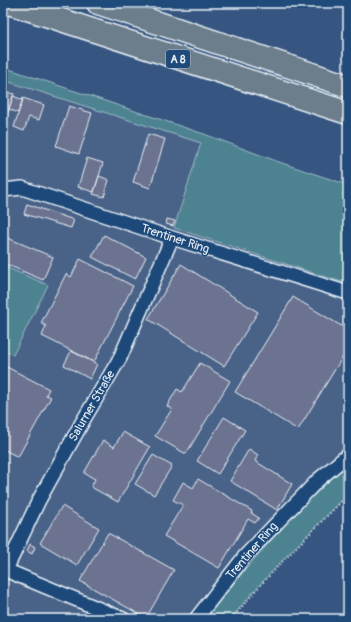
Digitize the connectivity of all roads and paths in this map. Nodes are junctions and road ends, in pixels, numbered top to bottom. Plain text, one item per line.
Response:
1 (9, 3) edge
2 (98, 3) edge
3 (348, 86) edge
4 (348, 113) edge
5 (3, 190) edge
6 (172, 238) junction
7 (348, 293) edge
8 (348, 454) edge
9 (348, 496) edge
10 (4, 569) edge
11 (123, 619) edge
12 (196, 619) edge
13 (232, 619) edge

1 - 4 highway, A 8
2 - 3 highway, A 8
5 - 6 street, Trentiner Ring
6 - 7 street, Trentiner Ring
6 - 10 street, Salurner Straße
8 - 12 street, Trentiner Ring
9 - 13 path
10 - 11 street

